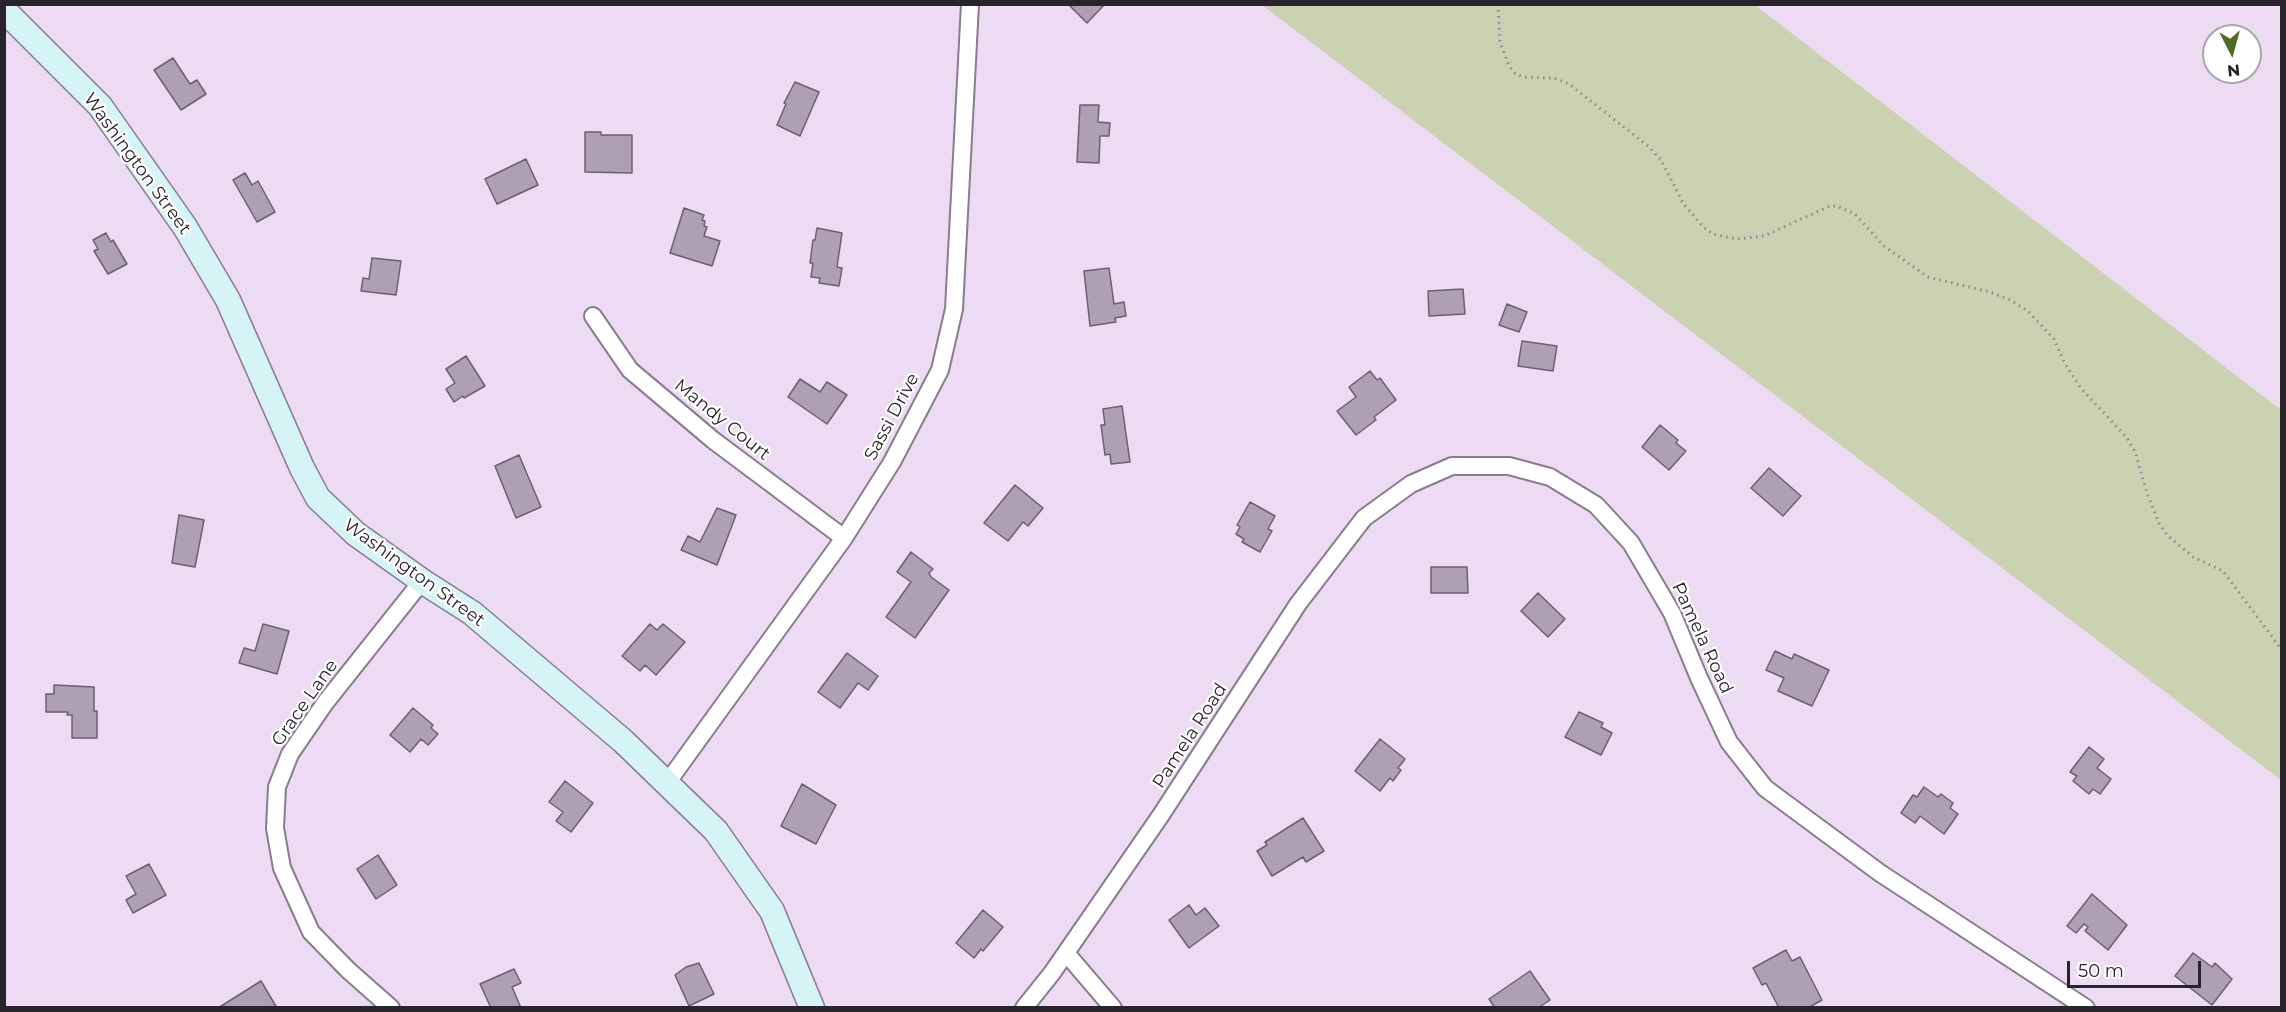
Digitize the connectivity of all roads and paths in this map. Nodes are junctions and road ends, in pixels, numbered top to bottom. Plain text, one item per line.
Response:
1 (970, 4) edge
2 (1498, 4) edge
3 (4, 10) edge
4 (593, 316) dead end
5 (844, 538) junction
6 (422, 581) junction
7 (2282, 650) edge
8 (667, 783) junction
9 (1066, 953) junction
10 (391, 1008) edge
11 (812, 1008) edge
12 (1024, 1008) edge
13 (1113, 1008) edge
14 (2085, 1008) edge

1 - 5 street, Sassi Drive
2 - 7 path
3 - 6 street, Washington Street
4 - 5 street, Mandy Court
5 - 8 street, Sassi Drive
6 - 8 street, Washington Street
6 - 10 street, Grace Lane
8 - 11 street, Washington Street
9 - 12 street, Pamela Road
9 - 13 street
9 - 14 street, Pamela Road

